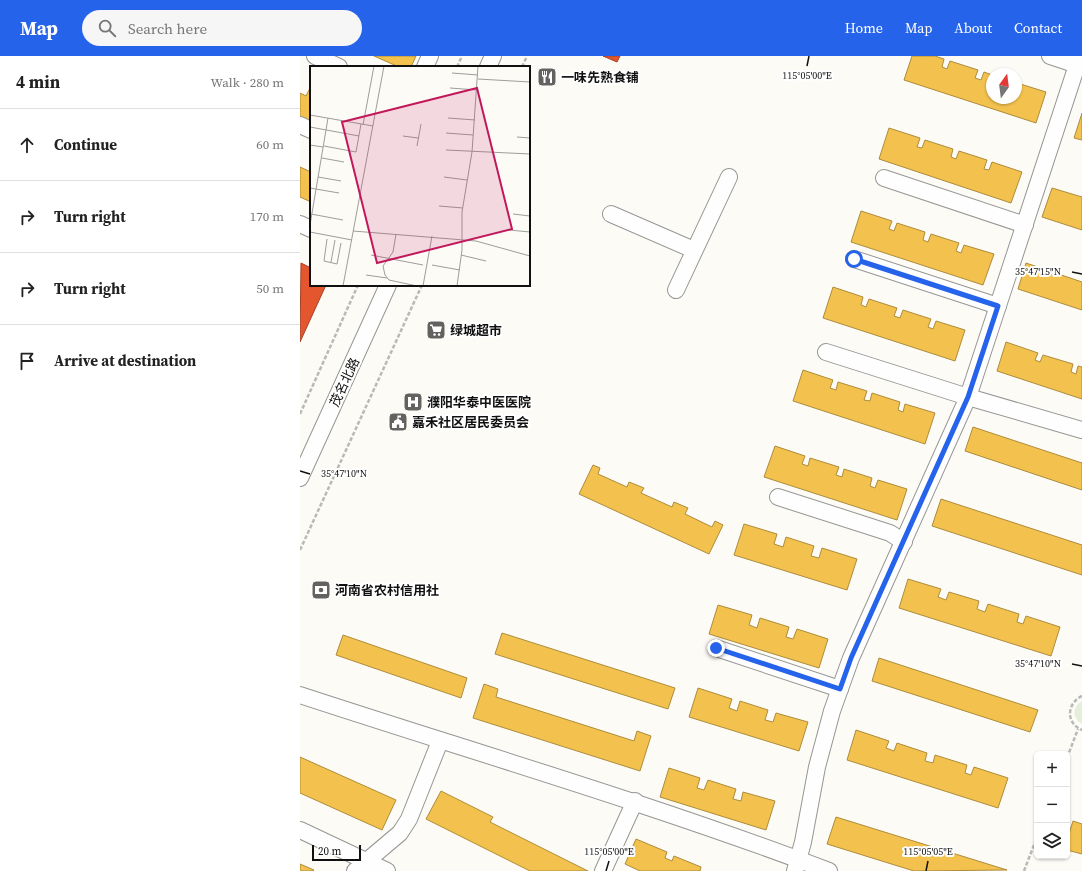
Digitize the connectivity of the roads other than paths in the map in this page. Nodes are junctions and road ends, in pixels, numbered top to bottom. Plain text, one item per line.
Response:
1 (315, 56) edge
2 (430, 56) edge
3 (493, 56) edge
4 (1050, 56) edge
5 (1079, 60) edge
6 (337, 66) edge
7 (425, 66) edge
8 (488, 66) edge
9 (300, 125) edge
10 (310, 130) edge
11 (729, 177) dead end
12 (884, 178) dead end
13 (611, 214) dead end
14 (300, 224) edge
15 (1025, 225) junction
16 (310, 229) edge
17 (694, 250) junction
18 (854, 259) dead end
19 (388, 286) edge
20 (676, 290) dead end
21 (998, 306) junction
22 (826, 352) dead end
23 (968, 397) junction
24 (1082, 430) edge
25 (300, 478) edge
26 (778, 497) dead end
27 (904, 542) junction
28 (716, 648) dead end
29 (840, 689) junction
30 (300, 695) edge
31 (440, 741) junction
32 (635, 801) junction
33 (300, 830) edge
34 (796, 865) edge
35 (361, 866) edge
36 (387, 871) edge
37 (603, 871) edge
38 (829, 871) edge

1 - 6 street
2 - 7 street
3 - 8 street
4 - 5 street
5 - 15 street
9 - 10 street
11 - 17 street
12 - 15 street
13 - 17 street
14 - 16 street
15 - 21 street
17 - 20 street
18 - 21 street
19 - 25 street, 茂名北路
21 - 23 street
22 - 23 street
23 - 24 street
23 - 27 street
26 - 27 street
27 - 29 street
28 - 29 street
29 - 34 street
30 - 31 street
31 - 32 street
31 - 35 street
32 - 34 street
32 - 37 street
33 - 35 street
34 - 38 street
35 - 36 street

